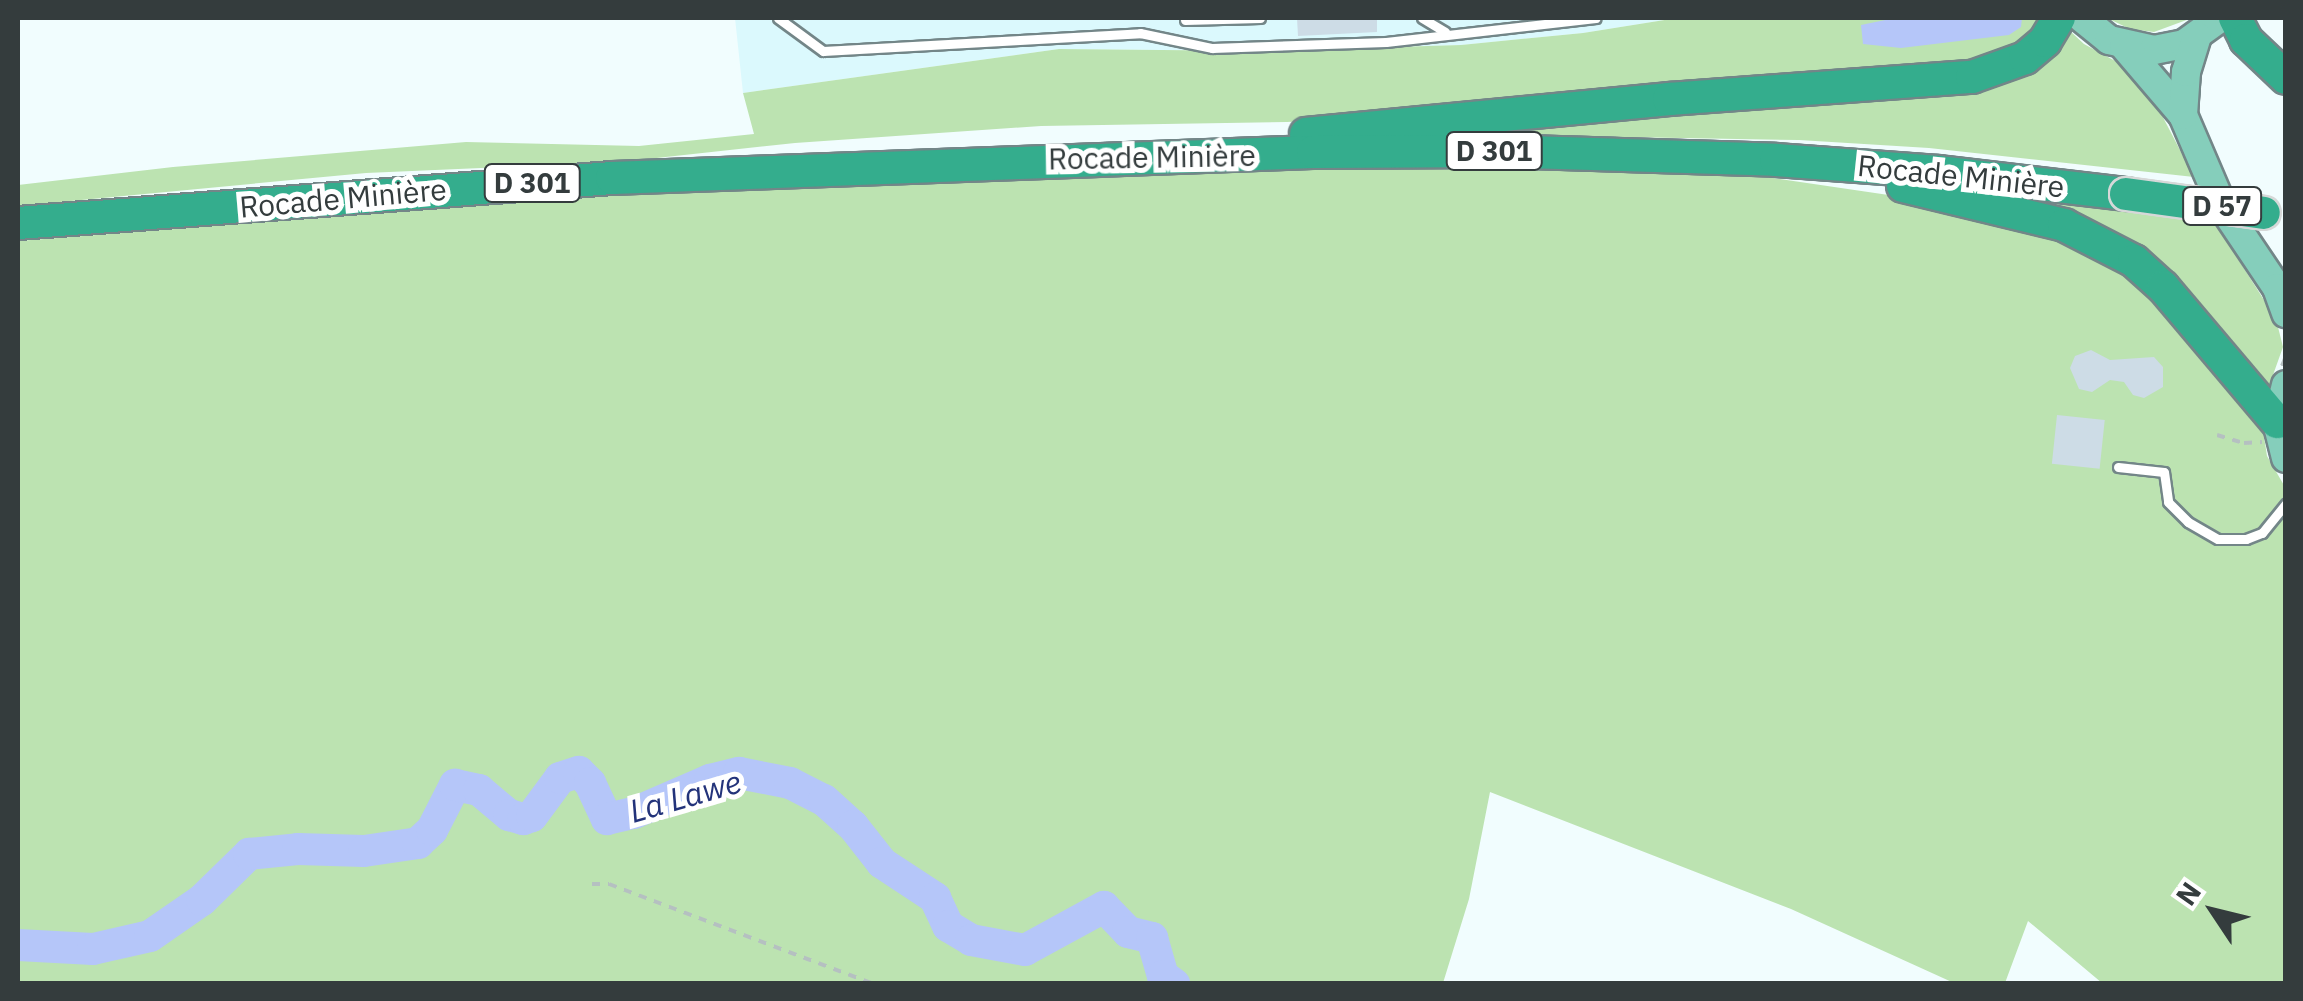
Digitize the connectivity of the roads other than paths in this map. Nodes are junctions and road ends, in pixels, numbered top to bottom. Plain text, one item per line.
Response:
1 (778, 18) edge
2 (1260, 18) edge
3 (1422, 18) edge
4 (1596, 18) edge
5 (2059, 18) edge
6 (2082, 18) edge
7 (2220, 18) edge
8 (2235, 18) edge
9 (1185, 19) edge
10 (1445, 32) junction
11 (2197, 37) junction
12 (1179, 40) junction
13 (2124, 46) junction
14 (2286, 78) edge
15 (2183, 115) junction
16 (1048, 159) junction
17 (1776, 160) junction
18 (2275, 215) edge
19 (18, 224) edge
20 (2283, 299) edge
21 (2286, 386) edge
22 (2280, 441) edge
23 (2118, 467) dead end
24 (2286, 504) edge

1 - 12 lane
2 - 9 lane
3 - 10 lane
4 - 10 lane
5 - 16 highway
6 - 13 main road
7 - 11 main road
8 - 14 highway
9 - 12 lane
10 - 12 lane
11 - 13 main road
11 - 15 main road, D 57
13 - 15 main road, D 57
15 - 20 main road, D 57
16 - 17 highway, Rocade Minière / D 301
16 - 19 highway, Rocade Minière / D 301
17 - 18 highway, Rocade Minière / D 301, bridge
17 - 22 highway
21 - 22 main road
23 - 24 lane

